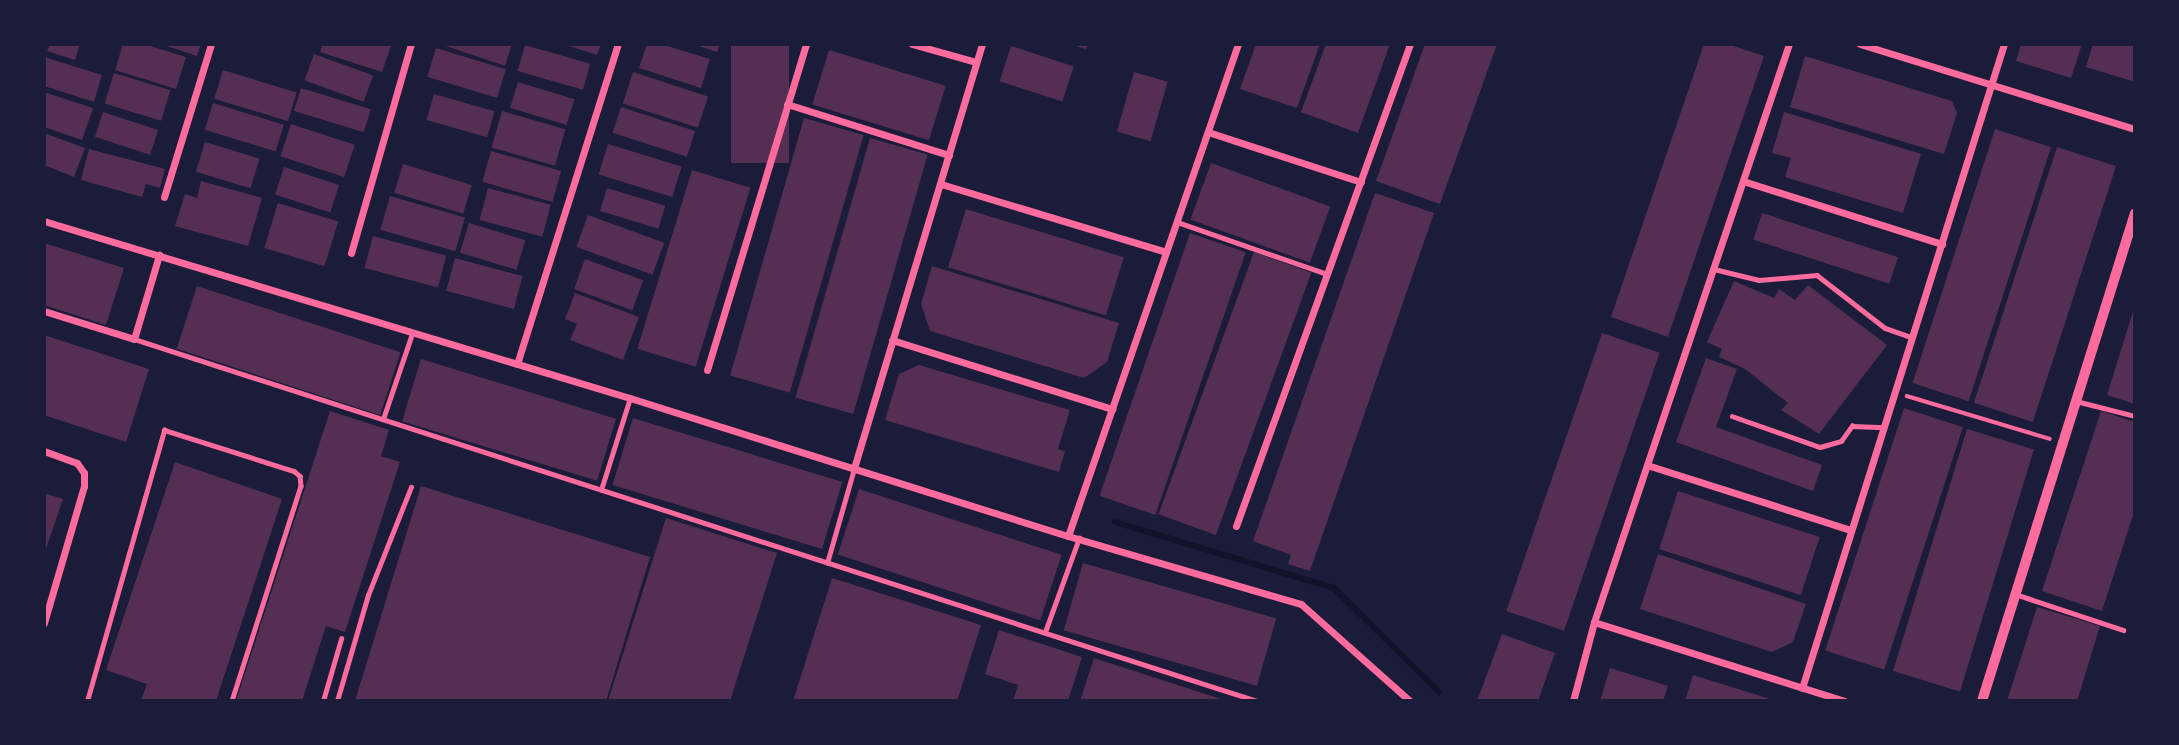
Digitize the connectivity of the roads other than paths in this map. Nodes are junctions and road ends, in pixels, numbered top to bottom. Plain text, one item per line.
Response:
1 (212, 44) edge
2 (411, 44) edge
3 (618, 44) edge
4 (806, 44) edge
5 (912, 44) edge
6 (982, 44) edge
7 (1238, 44) edge
8 (1410, 44) edge
9 (1789, 44) edge
10 (1860, 44) edge
11 (2004, 44) edge
12 (976, 62) junction
13 (1992, 84) junction
14 (787, 104) junction
15 (2135, 129) edge
16 (1208, 132) junction
17 (949, 155) junction
18 (1743, 181) junction
19 (1361, 182) junction
20 (941, 184) junction
21 (164, 197) dead end
22 (2135, 214) edge
23 (44, 221) edge
24 (1176, 222) junction
25 (1942, 244) junction
26 (1166, 252) junction
27 (351, 253) dead end
28 (159, 255) junction
29 (1713, 269) junction
30 (1327, 274) junction
31 (44, 311) edge
32 (412, 334) junction
33 (1912, 337) junction
34 (134, 339) junction
35 (892, 340) junction
36 (517, 364) junction
37 (707, 370) dead end
38 (630, 398) junction
39 (2076, 400) junction
40 (1112, 409) junction
41 (1732, 416) dead end
42 (2135, 416) edge
43 (383, 419) junction
44 (1884, 427) junction
45 (44, 451) edge
46 (1647, 466) junction
47 (854, 468) junction
48 (411, 486) dead end
49 (601, 490) junction
50 (1236, 526) dead end
51 (1852, 530) junction
52 (1068, 536) junction
53 (1079, 538) junction
54 (827, 563) junction
55 (44, 587) edge
56 (53, 590) junction
57 (2014, 594) junction
58 (1594, 622) junction
59 (44, 623) edge
60 (2123, 630) dead end
61 (1045, 632) junction
62 (341, 639) dead end
63 (1802, 688) junction
64 (87, 701) edge
65 (232, 701) edge
66 (323, 701) edge
67 (337, 701) edge
68 (1257, 701) edge
69 (1410, 701) edge
70 (1573, 701) edge
71 (1845, 701) edge
72 (1982, 701) edge

1 - 21 street
2 - 27 street
3 - 36 street
4 - 14 street
5 - 12 street
6 - 12 street
7 - 16 street
8 - 19 street
9 - 18 street
10 - 13 street
11 - 13 street
12 - 17 street
13 - 15 street
13 - 25 street
14 - 17 street
14 - 37 street
16 - 19 street
16 - 24 street
17 - 20 street
18 - 25 street
18 - 29 street
19 - 30 street
20 - 26 street
20 - 35 street
22 - 39 street
23 - 28 street
24 - 26 street
24 - 30 lane
25 - 33 street
26 - 40 street
28 - 32 street
28 - 34 street
29 - 33 lane
29 - 46 street
30 - 50 street
31 - 34 street
32 - 36 street
32 - 43 lane
33 - 44 street
34 - 43 lane
35 - 40 street
35 - 47 street
36 - 38 street
38 - 47 street
38 - 49 lane
39 - 42 lane
39 - 57 street
40 - 52 street
41 - 44 lane
43 - 49 lane
44 - 51 street
45 - 56 street
46 - 51 street
46 - 58 street
47 - 52 street
47 - 54 lane
48 - 67 lane
49 - 54 lane
51 - 63 street
52 - 53 street
53 - 61 lane
53 - 69 street
54 - 61 lane
55 - 56 lane
56 - 59 street
57 - 60 lane
57 - 72 street
58 - 63 street
58 - 70 street
61 - 68 lane
62 - 66 lane
63 - 71 street
64 - 65 lane

